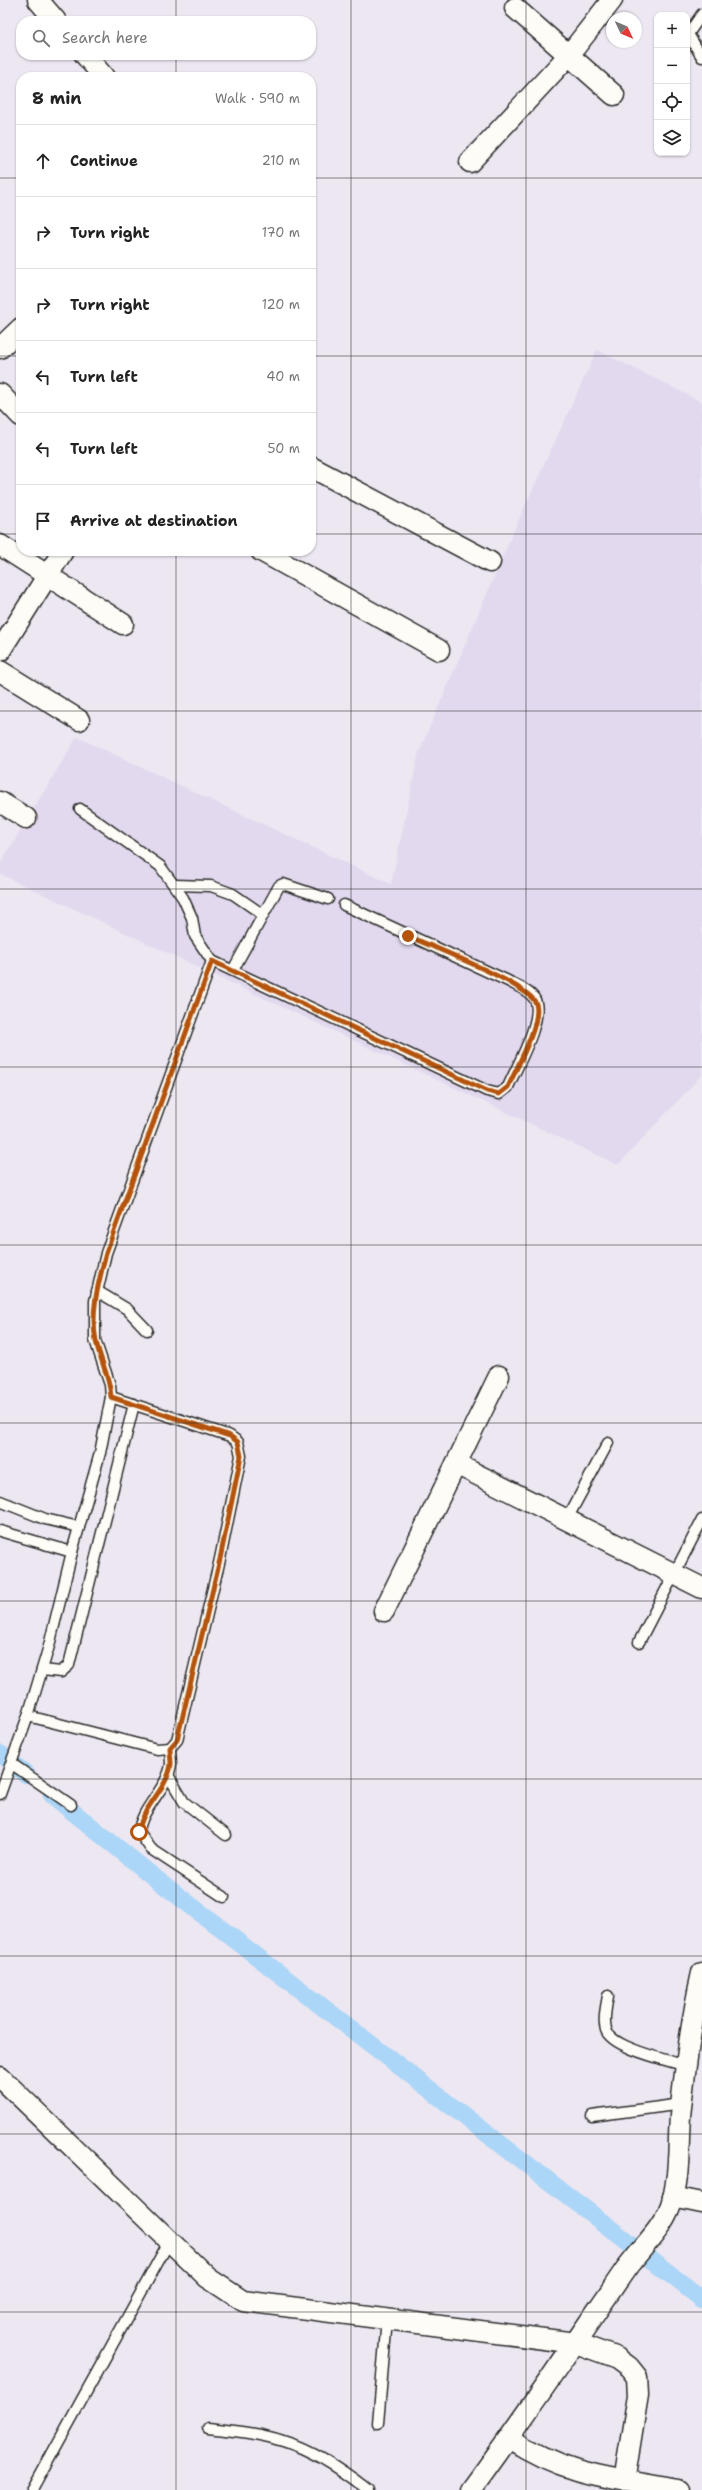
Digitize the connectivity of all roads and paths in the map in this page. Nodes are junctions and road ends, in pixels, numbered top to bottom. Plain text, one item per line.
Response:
1 (38, 0) edge
2 (612, 0) edge
3 (515, 8) dead end
4 (702, 14) edge
5 (52, 16) edge
6 (569, 55) junction
7 (702, 57) edge
8 (89, 60) edge
9 (100, 72) edge
10 (614, 96) dead end
11 (470, 162) dead end
12 (16, 333) edge
13 (0, 348) edge
14 (0, 394) edge
15 (16, 411) edge
16 (316, 470) edge
17 (0, 545) edge
18 (16, 555) edge
19 (18, 556) edge
20 (60, 556) edge
21 (270, 556) edge
22 (490, 562) dead end
23 (49, 575) junction
24 (123, 624) dead end
25 (439, 650) dead end
26 (0, 651) edge
27 (0, 672) edge
28 (79, 720) dead end
29 (0, 802) edge
30 (80, 809) dead end
31 (26, 818) dead end
32 (174, 886) junction
33 (328, 899) dead end
34 (344, 906) dead end
35 (262, 914) junction
36 (212, 961) junction
37 (233, 970) junction
38 (97, 1291) junction
39 (147, 1330) dead end
40 (499, 1376) dead end
41 (111, 1397) junction
42 (134, 1404) junction
43 (608, 1443) dead end
44 (456, 1464) junction
45 (0, 1501) edge
46 (566, 1520) junction
47 (702, 1520) edge
48 (79, 1527) junction
49 (0, 1531) edge
50 (72, 1552) junction
51 (674, 1574) junction
52 (702, 1588) edge
53 (384, 1611) dead end
54 (638, 1642) dead end
55 (42, 1670) junction
56 (28, 1716) junction
57 (170, 1748) junction
58 (10, 1768) junction
59 (168, 1775) junction
60 (1, 1791) edge
61 (72, 1805) dead end
62 (226, 1835) dead end
63 (224, 1898) dead end
64 (702, 1973) edge
65 (608, 1996) dead end
66 (686, 2066) junction
67 (0, 2077) edge
68 (682, 2104) junction
69 (592, 2116) dead end
70 (674, 2197) junction
71 (702, 2203) edge
72 (170, 2240) junction
73 (386, 2319) junction
74 (576, 2343) junction
75 (378, 2423) dead end
76 (208, 2428) dead end
77 (509, 2438) junction
78 (616, 2483) edge
79 (32, 2490) edge
80 (368, 2490) edge
81 (471, 2490) edge
82 (678, 2490) edge

1 - 5 street
2 - 6 street
3 - 6 street
4 - 7 lane
6 - 10 street
6 - 11 street
8 - 9 street
12 - 13 street
14 - 15 street
16 - 22 street
17 - 18 street
19 - 23 street
20 - 23 street
21 - 25 street
23 - 24 street
23 - 26 street
27 - 28 street
29 - 31 street
30 - 32 lane
32 - 35 lane
32 - 36 lane
33 - 35 lane
34 - 37 lane
35 - 37 lane
36 - 37 lane
36 - 38 lane
38 - 39 lane
38 - 41 lane
40 - 44 street
41 - 42 lane
41 - 48 lane
42 - 55 lane
42 - 57 lane
43 - 46 lane
44 - 46 street
44 - 53 street
45 - 48 lane
46 - 51 street
47 - 51 lane
48 - 50 lane
49 - 50 lane
50 - 55 lane
51 - 52 street
51 - 54 lane
55 - 56 lane
56 - 57 lane
56 - 58 lane
57 - 59 lane
58 - 60 lane
58 - 61 lane
59 - 62 lane
59 - 63 lane
64 - 66 street
65 - 66 lane
66 - 68 street
67 - 72 street
68 - 69 lane
68 - 70 street
70 - 71 street
70 - 74 street
72 - 73 street
72 - 79 lane
73 - 74 street
73 - 75 lane
74 - 77 street
74 - 78 street
76 - 80 lane
77 - 78 street
77 - 81 street
78 - 82 street

